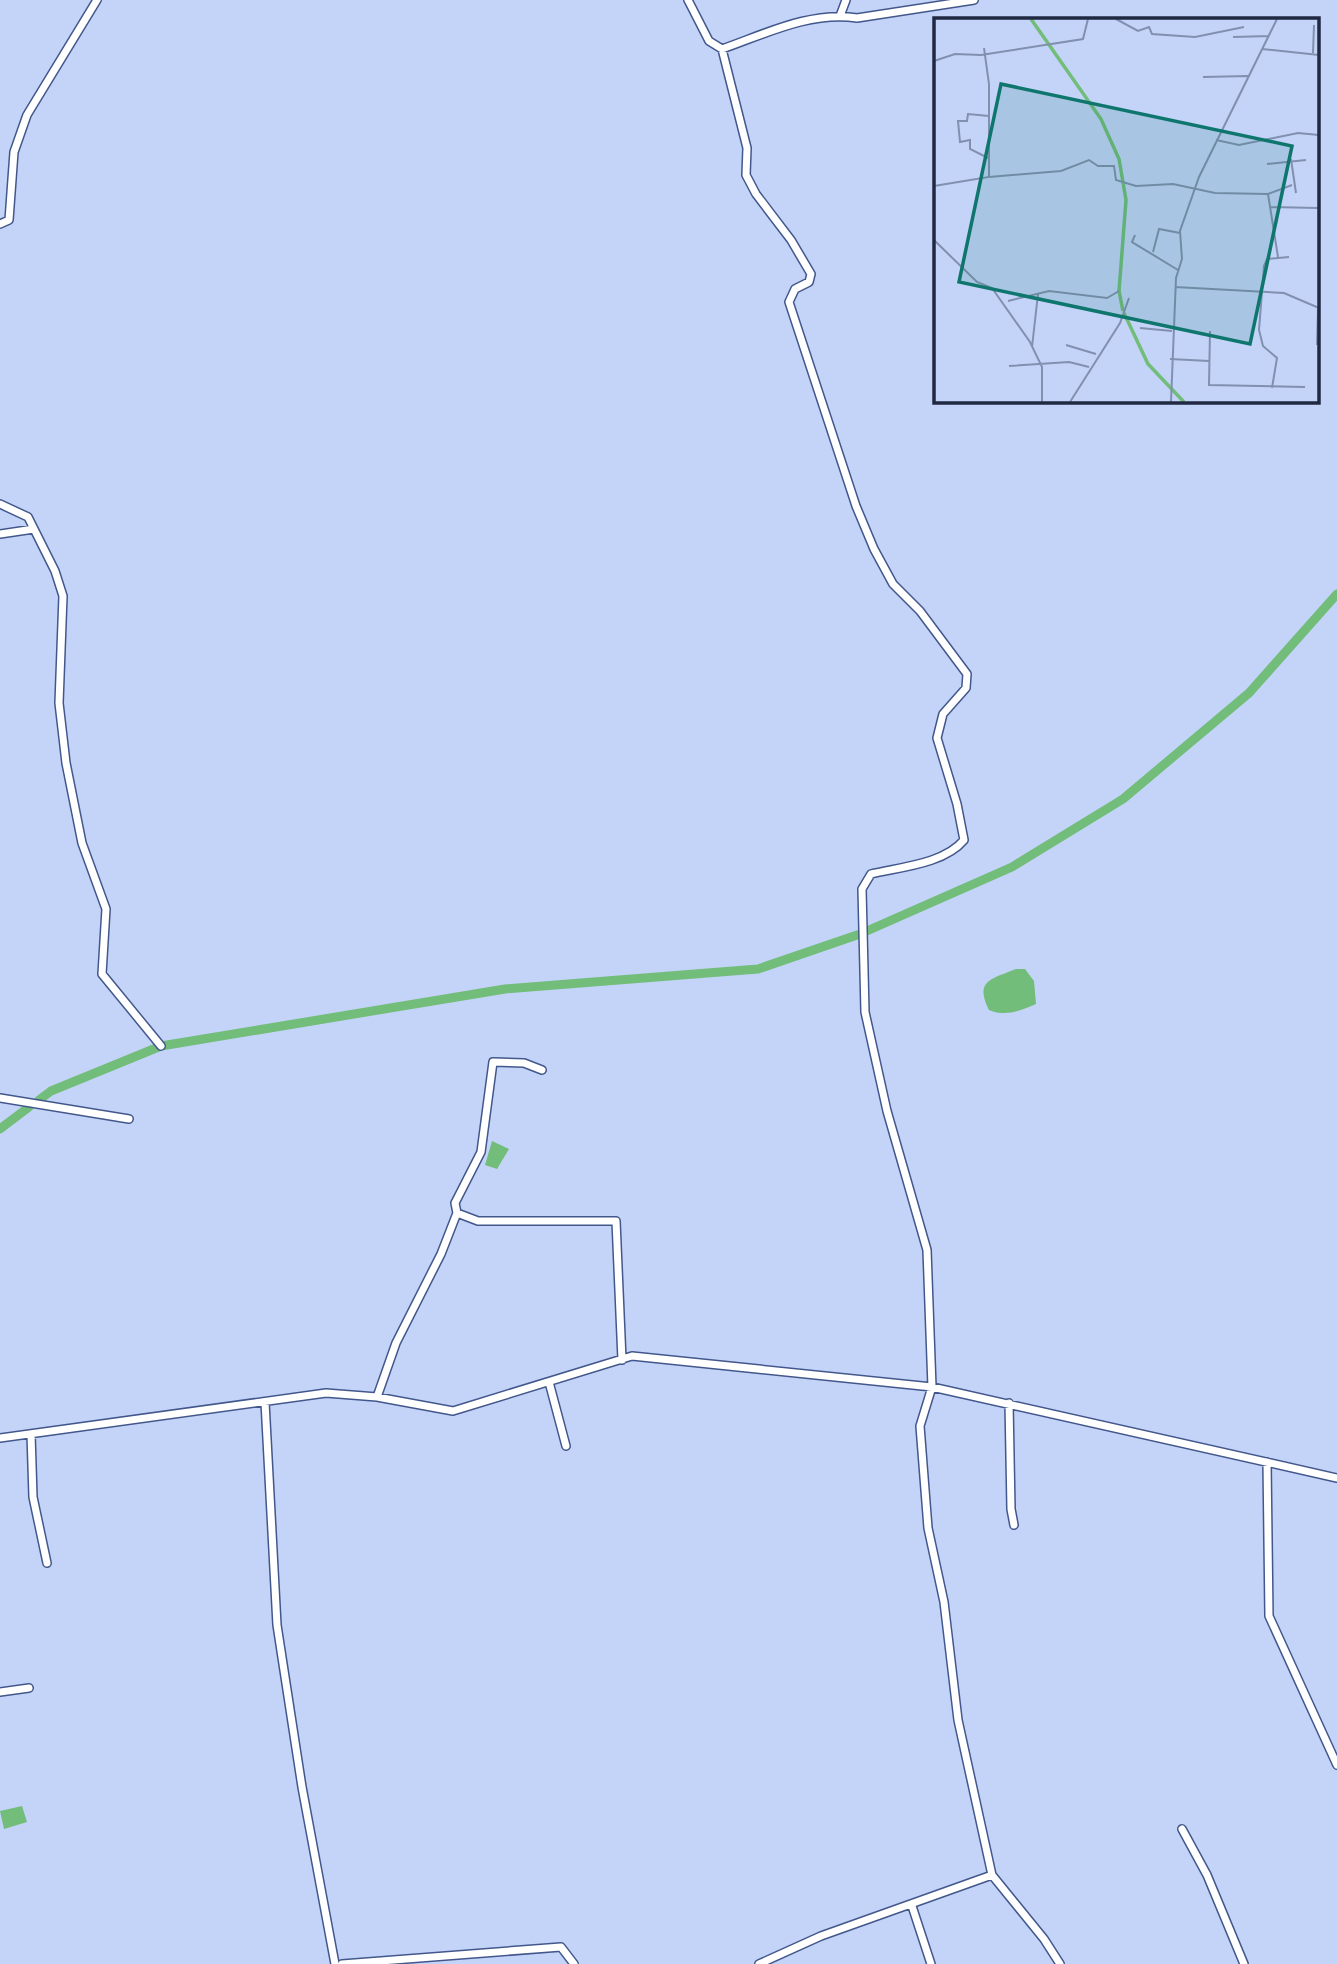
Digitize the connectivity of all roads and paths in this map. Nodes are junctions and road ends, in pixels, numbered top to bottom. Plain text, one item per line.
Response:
1 (97, 0) edge
2 (688, 0) edge
3 (846, 0) edge
4 (974, 0) edge
5 (840, 16) junction
6 (722, 49) junction
7 (0, 224) edge
8 (0, 504) edge
9 (34, 529) junction
10 (0, 534) edge
11 (161, 1046) dead end
12 (542, 1070) dead end
13 (0, 1098) edge
14 (129, 1119) dead end
15 (457, 1213) junction
16 (622, 1360) junction
17 (549, 1382) junction
18 (932, 1387) junction
19 (377, 1398) junction
20 (265, 1402) junction
21 (1009, 1403) junction
22 (31, 1434) junction
23 (0, 1438) edge
24 (566, 1446) dead end
25 (1267, 1462) junction
26 (1337, 1478) edge
27 (1014, 1525) dead end
28 (47, 1563) dead end
29 (29, 1688) dead end
30 (0, 1692) edge
31 (1337, 1765) edge
32 (1182, 1829) dead end
33 (992, 1875) junction
34 (912, 1906) junction
35 (335, 1964) edge
36 (342, 1964) edge
37 (573, 1964) edge
38 (759, 1964) edge
39 (931, 1964) edge
40 (1060, 1964) edge
41 (1244, 1964) edge

1 - 7 street
2 - 6 street
3 - 5 street
4 - 5 street
5 - 6 street
6 - 18 street
8 - 9 street
9 - 10 street
9 - 11 street
12 - 15 street
13 - 14 street
15 - 16 street
15 - 19 street
16 - 17 street
16 - 18 street
17 - 19 street
17 - 24 street
18 - 21 street
18 - 33 street
19 - 20 street
20 - 22 street
20 - 35 street
21 - 25 street
21 - 27 street
22 - 23 street
22 - 28 street
25 - 26 street
25 - 31 street
29 - 30 street
32 - 41 street
33 - 34 street
33 - 40 street
34 - 38 street
34 - 39 street
36 - 37 street

